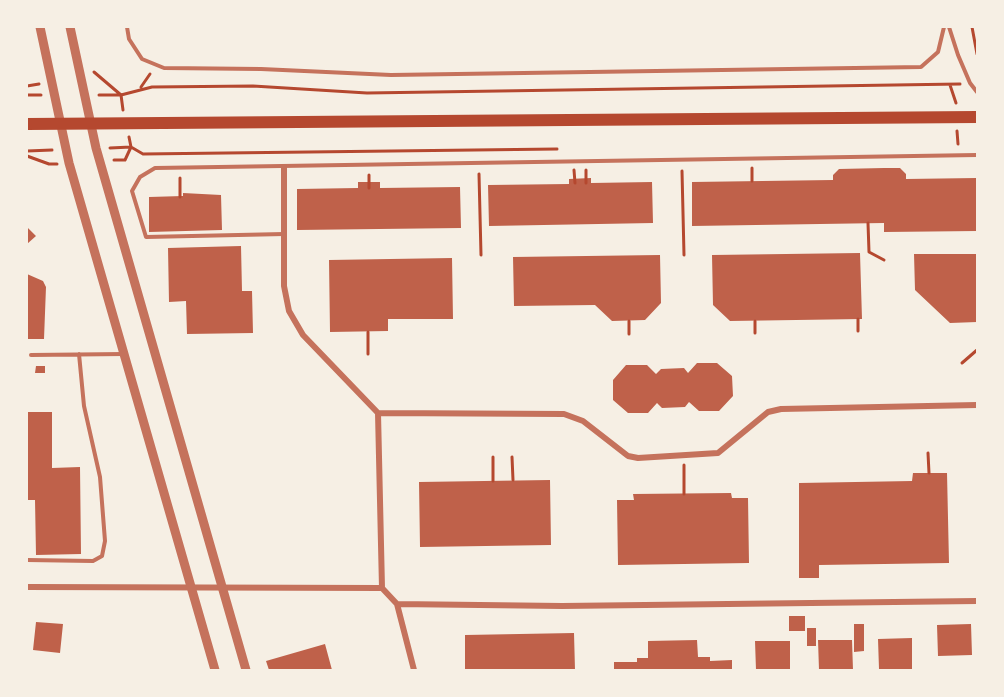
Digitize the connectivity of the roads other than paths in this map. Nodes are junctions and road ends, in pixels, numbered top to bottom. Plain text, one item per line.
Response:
1 (40, 27) edge
2 (70, 27) edge
3 (127, 27) edge
4 (944, 27) edge
5 (949, 27) edge
6 (977, 92) edge
7 (977, 117) edge
8 (90, 123) junction
9 (27, 124) edge
10 (60, 124) junction
11 (977, 155) edge
12 (284, 166) junction
13 (284, 234) junction
14 (79, 354) junction
15 (125, 354) junction
16 (31, 355) dead end
17 (977, 405) edge
18 (378, 413) junction
19 (27, 560) edge
20 (27, 587) edge
21 (193, 588) junction
22 (382, 588) junction
23 (223, 589) junction
24 (977, 601) edge
25 (397, 604) junction
26 (215, 670) edge
27 (246, 670) edge
28 (414, 670) edge

1 - 10 street
2 - 8 street
3 - 4 lane
5 - 6 lane
7 - 8 main road
8 - 10 main road
8 - 23 street
9 - 10 main road
10 - 15 street
11 - 12 lane
12 - 13 street
12 - 13 lane
13 - 18 street
14 - 15 lane
14 - 16 lane
14 - 19 lane
15 - 21 street
17 - 18 street
18 - 22 street
20 - 21 street
21 - 23 street
21 - 26 street
22 - 23 street
22 - 25 street
23 - 27 street
24 - 25 street
25 - 28 street

